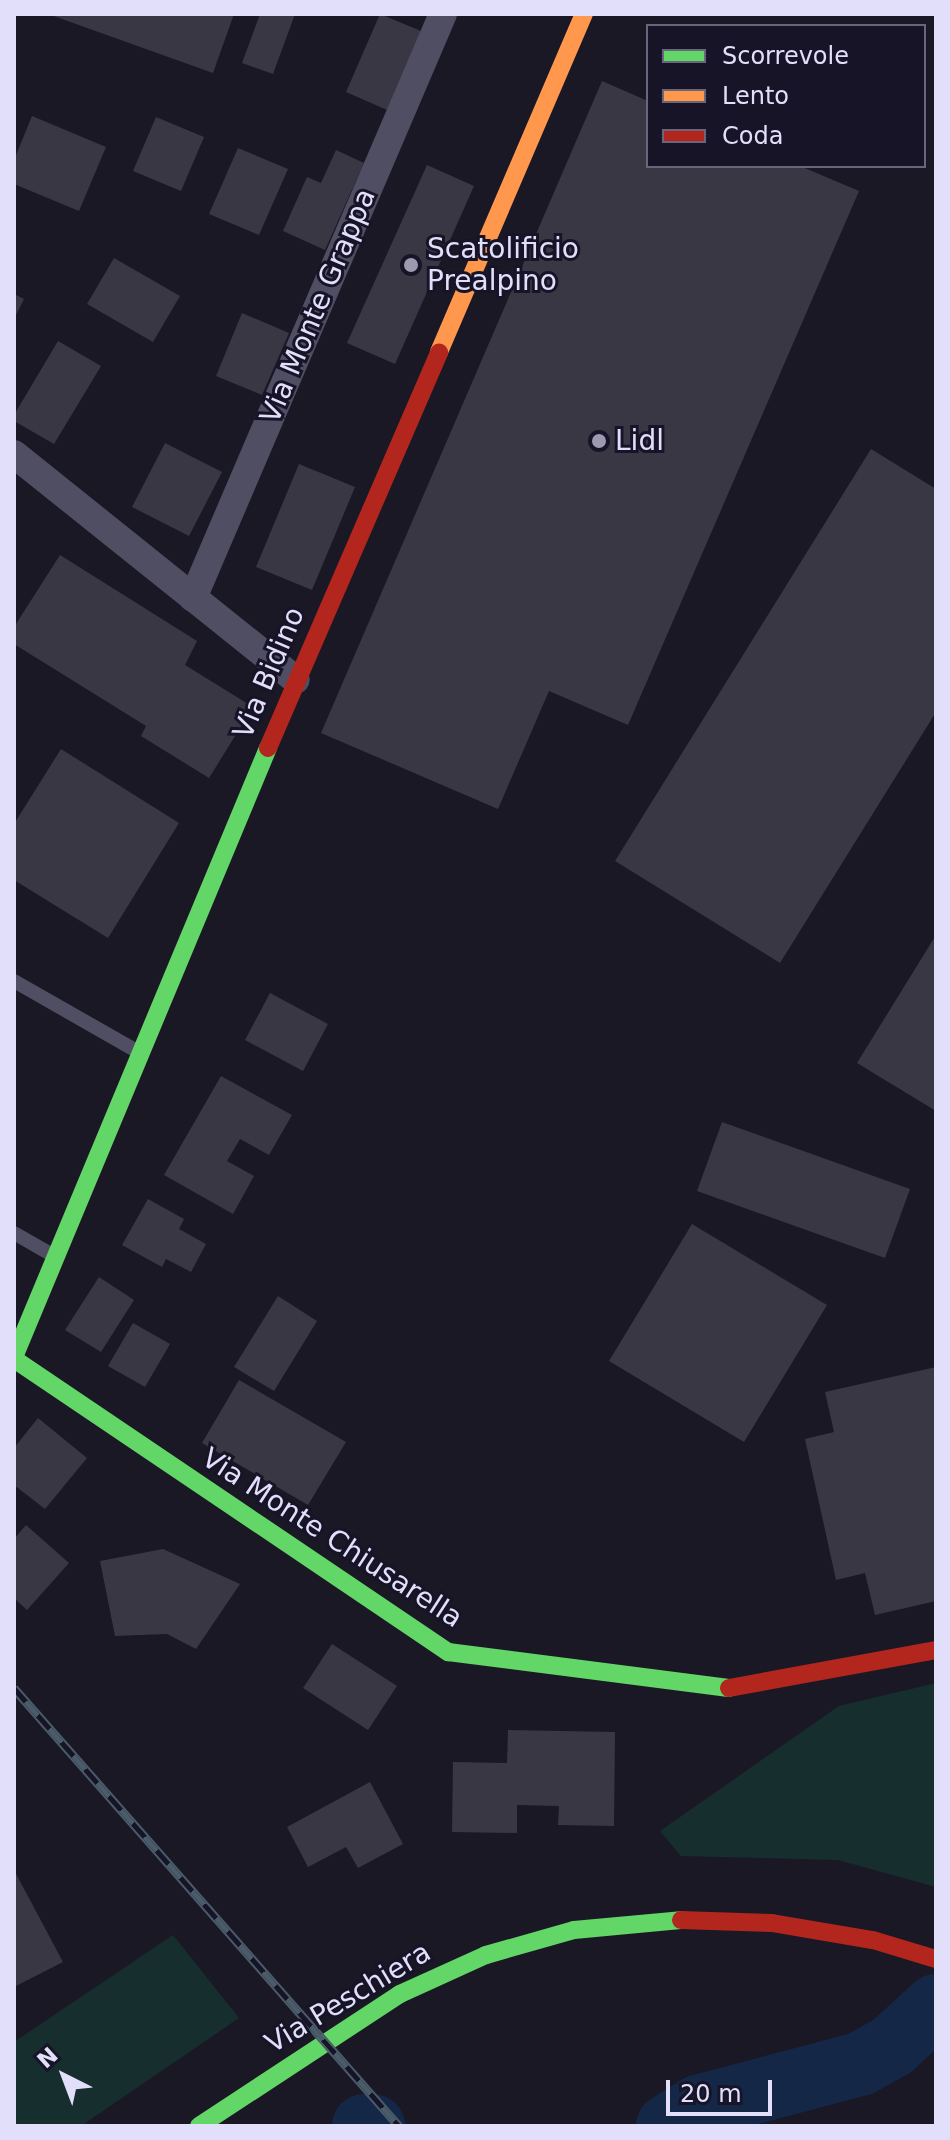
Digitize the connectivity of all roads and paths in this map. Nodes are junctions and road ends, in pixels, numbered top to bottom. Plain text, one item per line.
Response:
1 (443, 14) edge
2 (584, 14) edge
3 (14, 454) edge
4 (193, 598) junction
5 (296, 680) junction
6 (14, 981) edge
7 (138, 1052) junction
8 (14, 1233) edge
9 (54, 1256) junction
10 (14, 1358) edge
11 (936, 1650) edge
12 (936, 1959) edge
13 (199, 2126) edge

1 - 4 street, Via Monte Grappa
2 - 5 street, Via Bidino
3 - 4 street
4 - 5 street
5 - 7 street, Via Bidino
6 - 7 lane
7 - 9 street, Via Bidino
8 - 9 lane
9 - 10 street, Via Bidino
10 - 11 street, Via Monte Chiusarella
12 - 13 street, Via Peschiera

